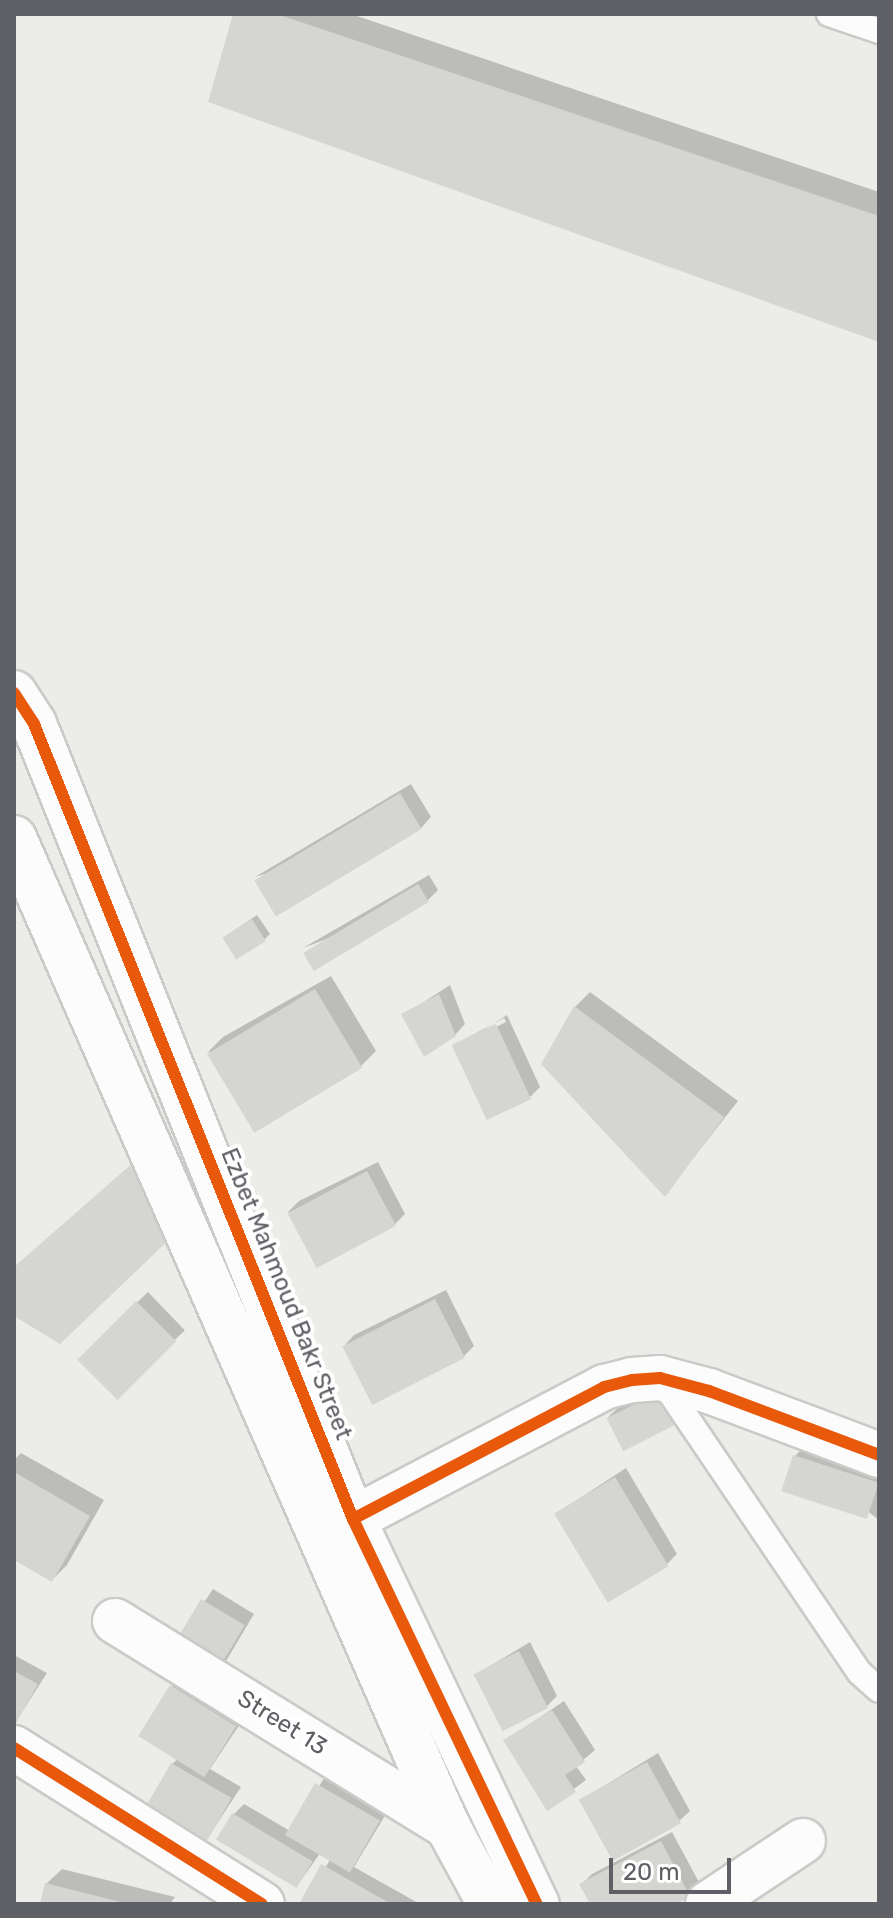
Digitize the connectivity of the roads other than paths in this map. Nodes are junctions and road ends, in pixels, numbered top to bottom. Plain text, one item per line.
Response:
1 (829, 14) edge
2 (879, 31) edge
3 (14, 693) edge
4 (14, 838) edge
5 (660, 1378) junction
6 (879, 1455) edge
7 (353, 1519) junction
8 (115, 1621) dead end
9 (879, 1690) edge
10 (14, 1748) edge
11 (448, 1827) junction
12 (803, 1841) dead end
13 (262, 1904) edge
14 (490, 1904) edge
15 (537, 1904) edge
16 (708, 1904) edge

1 - 2 lane
3 - 7 street, Ezbet Mahmoud Bakr Street
4 - 11 street
5 - 6 street
5 - 7 street
5 - 9 lane
7 - 15 street, Ezbet Mahmoud Bakr Street
8 - 11 street, Street 13
10 - 13 street
11 - 14 street
12 - 16 street

